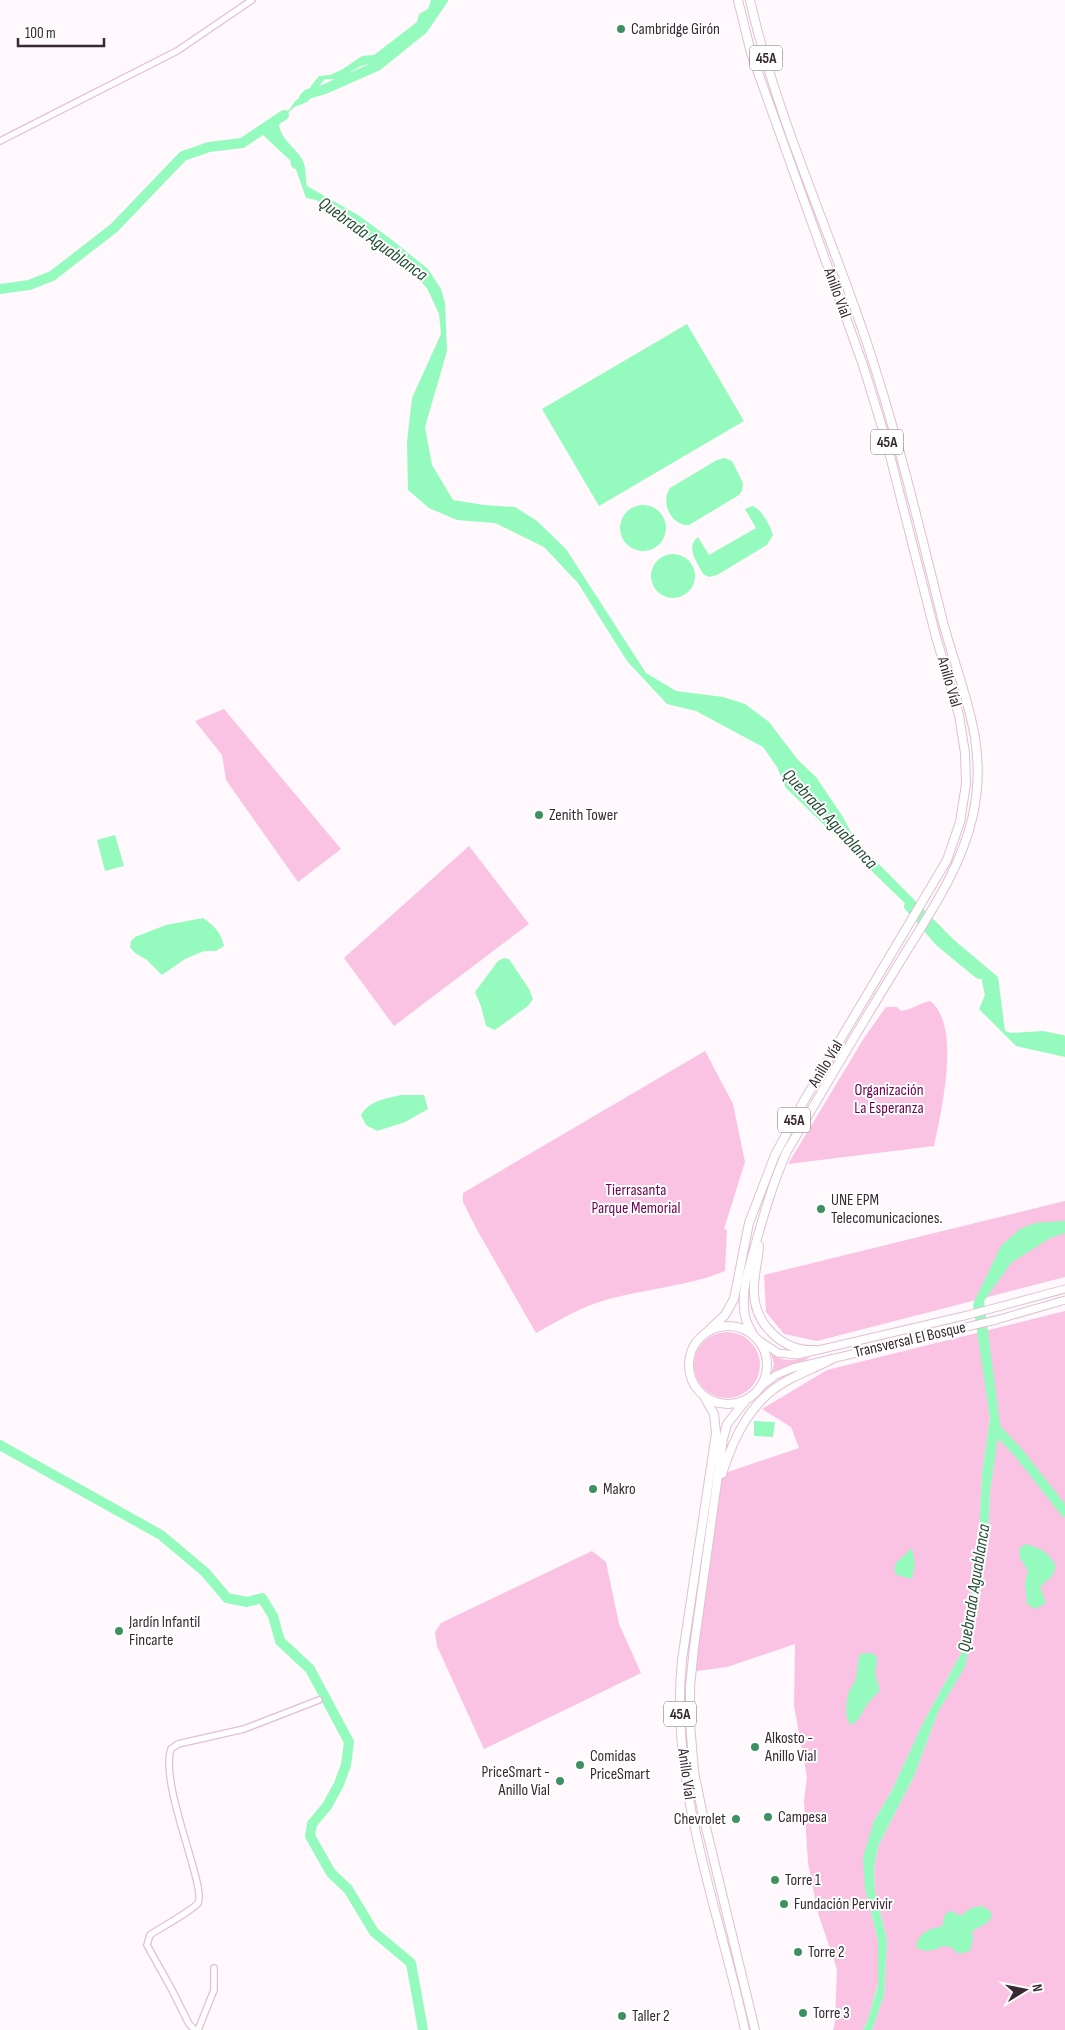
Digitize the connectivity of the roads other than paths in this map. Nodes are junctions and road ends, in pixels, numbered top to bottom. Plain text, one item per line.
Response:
1 (252, 0) edge
2 (738, 0) edge
3 (750, 0) edge
4 (0, 141) edge
5 (758, 1237) junction
6 (1065, 1289) edge
7 (1065, 1300) edge
8 (709, 1330) junction
9 (757, 1339) junction
10 (815, 1350) junction
11 (832, 1359) junction
12 (759, 1388) junction
13 (704, 1396) junction
14 (746, 1400) junction
15 (715, 1496) junction
16 (319, 1700) dead end
17 (214, 1968) dead end
18 (196, 2030) edge
19 (746, 2030) edge
20 (755, 2030) edge

1 - 4 street
2 - 8 highway, Anillo Víal / 45A
3 - 5 highway, Anillo Víal / 45A
5 - 9 highway, Anillo Víal / 45A
5 - 10 highway
6 - 10 main road, Transversal El Bosque
7 - 11 main road, Transversal El Bosque
8 - 9 highway
8 - 13 highway
9 - 10 main road, Transversal El Bosque
9 - 12 highway
11 - 12 main road, Transversal El Bosque
11 - 15 highway
12 - 14 highway
13 - 14 highway
13 - 19 highway, Anillo Víal / 45A
14 - 15 highway, Anillo Víal / 45A
15 - 20 highway, Anillo Víal / 45A
16 - 18 street
17 - 18 street

